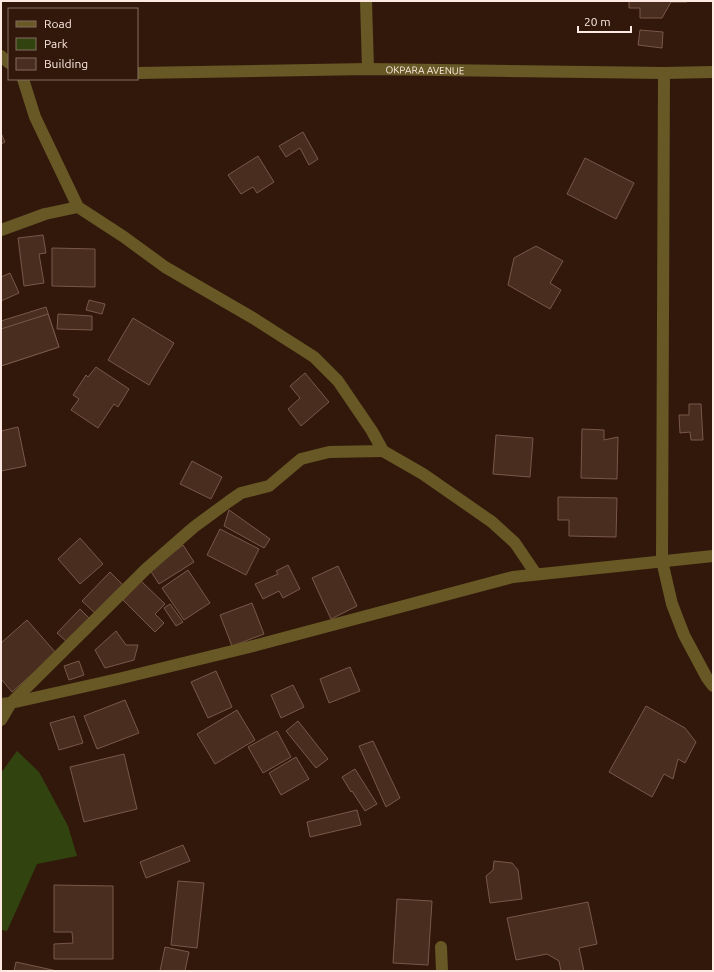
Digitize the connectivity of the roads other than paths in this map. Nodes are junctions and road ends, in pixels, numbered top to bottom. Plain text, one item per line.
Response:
1 (366, 1) edge
2 (368, 69) junction
3 (713, 72) edge
4 (138, 73) edge
5 (664, 73) junction
6 (23, 80) edge
7 (78, 207) junction
8 (1, 230) edge
9 (383, 451) junction
10 (713, 556) edge
11 (662, 561) junction
12 (536, 574) junction
13 (713, 686) edge
14 (6, 704) edge
15 (1, 720) edge
16 (441, 948) dead end
17 (442, 971) edge

1 - 2 street
2 - 4 street, OKPARA AVENUE
2 - 5 street, OKPARA AVENUE
3 - 5 street, OKPARA AVENUE
5 - 11 street
6 - 7 street
7 - 8 street
7 - 9 street
9 - 12 street
9 - 14 street
10 - 11 street
11 - 12 street
11 - 13 street
12 - 14 street
14 - 15 street
16 - 17 street

